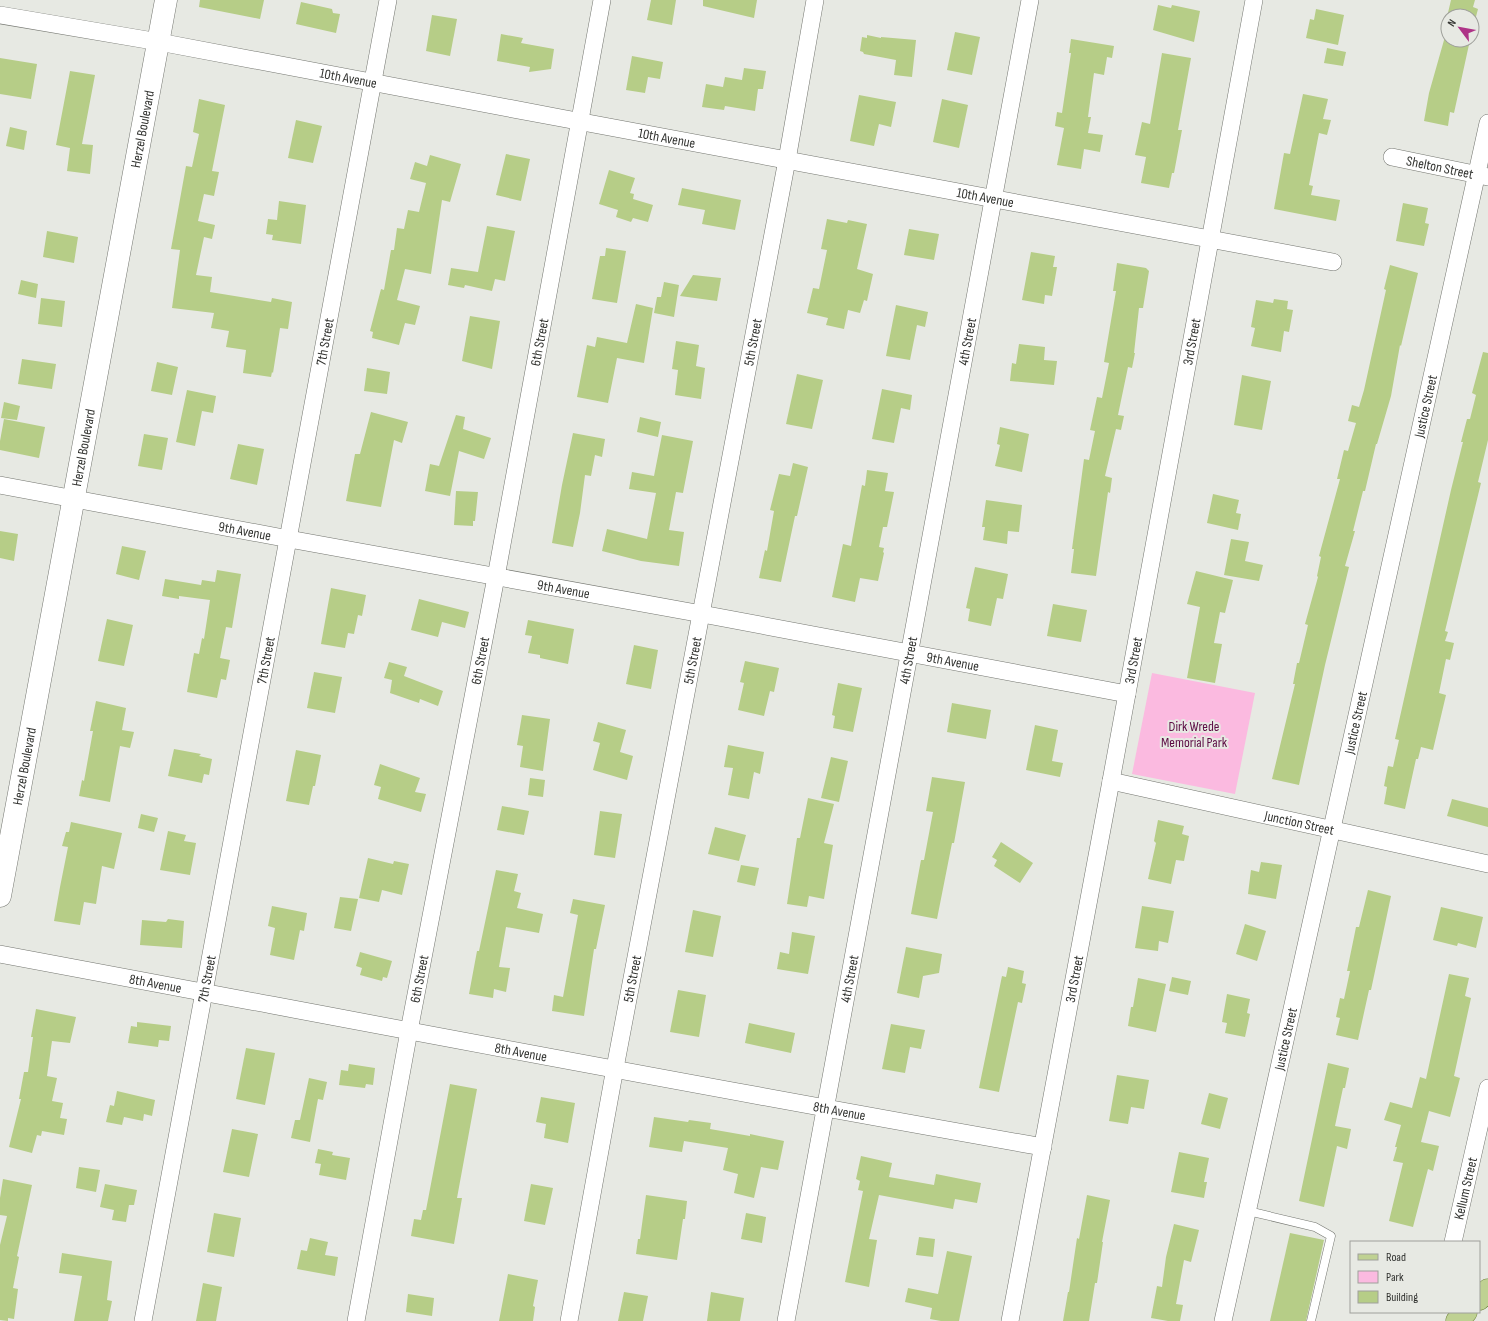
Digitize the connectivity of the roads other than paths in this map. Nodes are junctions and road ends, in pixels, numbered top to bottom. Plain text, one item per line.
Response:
1 (166, 0) edge
2 (388, 0) edge
3 (602, 0) edge
4 (815, 0) edge
5 (1030, 0) edge
6 (1254, 0) edge
7 (0, 15) edge
8 (159, 42) junction
9 (372, 83) junction
10 (580, 122) junction
11 (1488, 123) edge
12 (1392, 157) dead end
13 (787, 160) junction
14 (1482, 176) edge
15 (994, 199) junction
16 (1211, 239) junction
17 (1333, 262) dead end
18 (0, 485) edge
19 (74, 500) junction
20 (289, 539) junction
21 (496, 577) junction
22 (702, 614) junction
23 (908, 653) junction
24 (1127, 694) junction
25 (1111, 781) junction
26 (1331, 830) junction
27 (1488, 864) edge
28 (0, 896) edge
29 (0, 954) edge
30 (203, 992) junction
31 (409, 1031) junction
32 (614, 1068) junction
33 (1488, 1088) edge
34 (825, 1109) junction
35 (1043, 1147) junction
36 (1248, 1211) junction
37 (1453, 1241) edge
38 (1488, 1290) edge
39 (1480, 1298) edge
40 (1465, 1313) edge
41 (143, 1321) edge
42 (356, 1321) edge
43 (569, 1321) edge
44 (786, 1321) edge
45 (1010, 1321) edge
46 (1223, 1321) edge
47 (1311, 1321) edge
48 (1457, 1321) edge

1 - 8 street, Herzel Boulevard
2 - 9 street, 7th Street
3 - 10 street, 6th Street
4 - 13 street, 5th Street
5 - 15 street, 4th Street
6 - 16 street, 3rd Street
7 - 8 street, 10th Avenue
8 - 9 street, 10th Avenue
8 - 19 street, Herzel Boulevard
9 - 10 street, 10th Avenue
9 - 20 street, 7th Street
10 - 13 street, 10th Avenue
10 - 21 street, 6th Street
11 - 14 street, Justice Street
12 - 14 street, Shelton Street
13 - 15 street, 10th Avenue
13 - 22 street, 5th Street
14 - 26 street, Justice Street
15 - 16 street, 10th Avenue
15 - 23 street, 4th Street
16 - 17 street, 10th Avenue
16 - 24 street, 3rd Street
18 - 19 street, 9th Avenue
19 - 20 street, 9th Avenue
19 - 28 street, Herzel Boulevard
20 - 21 street, 9th Avenue
20 - 30 street, 7th Street
21 - 22 street, 9th Avenue
21 - 31 street, 6th Street
22 - 23 street, 9th Avenue
22 - 32 street, 5th Street
23 - 24 street, 9th Avenue
23 - 34 street, 4th Street
24 - 25 street, 3rd Street
25 - 26 street, Junction Street
25 - 35 street, 3rd Street
26 - 27 street, Junction Street
26 - 36 street, Justice Street
29 - 30 street, 8th Avenue
30 - 31 street, 8th Avenue
30 - 41 street, 7th Street
31 - 32 street, 8th Avenue
31 - 42 street, 6th Street
32 - 34 street, 8th Avenue
32 - 43 street, 5th Street
33 - 37 street, Kellum Street
34 - 35 street, 8th Avenue
34 - 44 street, 4th Street
35 - 45 street, 3rd Street
36 - 46 street, Justice Street
36 - 47 lane
38 - 39 main road
40 - 48 main road

